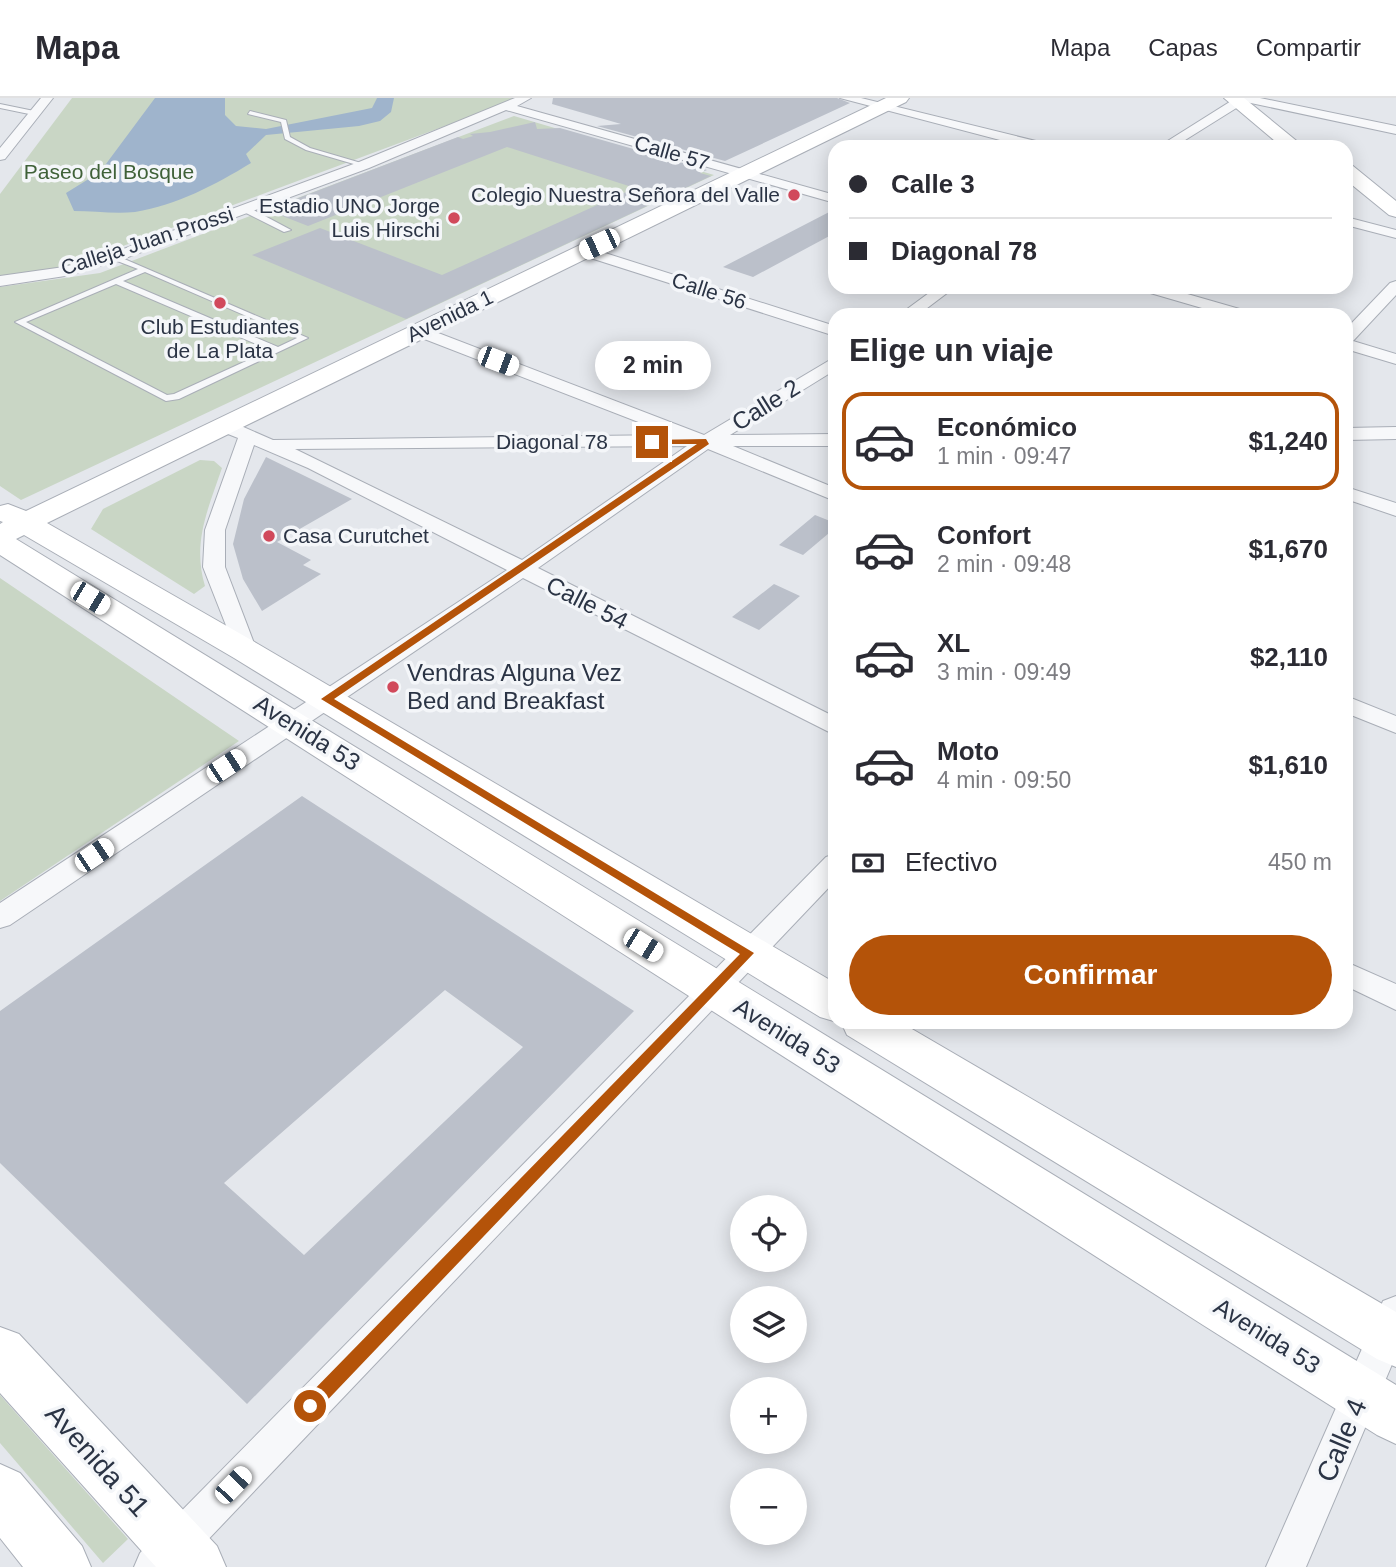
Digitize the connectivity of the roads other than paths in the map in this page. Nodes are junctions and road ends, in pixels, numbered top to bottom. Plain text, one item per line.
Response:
1 (47, 98) edge
2 (525, 98) edge
3 (537, 98) edge
4 (846, 98) edge
5 (900, 98) edge
6 (1246, 99) edge
7 (511, 102) edge
8 (0, 106) edge
9 (881, 107) junction
10 (34, 113) junction
11 (250, 113) dead end
12 (533, 114) junction
13 (1396, 130) edge
14 (1015, 140) edge
15 (1177, 140) edge
16 (1297, 140) edge
17 (0, 156) edge
18 (364, 165) junction
19 (744, 174) junction
20 (1353, 176) edge
21 (1353, 195) edge
22 (828, 197) edge
23 (245, 209) junction
24 (1396, 211) edge
25 (1353, 223) edge
26 (287, 230) dead end
27 (1396, 232) edge
28 (583, 251) junction
29 (114, 257) junction
30 (145, 269) junction
31 (0, 281) edge
32 (116, 281) junction
33 (1396, 286) edge
34 (937, 294) edge
35 (1170, 294) edge
36 (916, 308) edge
37 (1220, 308) edge
38 (828, 329) edge
39 (420, 331) junction
40 (1353, 331) edge
41 (1353, 346) edge
42 (278, 350) junction
43 (1396, 359) edge
44 (828, 366) edge
45 (237, 430) junction
46 (1396, 433) edge
47 (1353, 434) edge
48 (828, 440) edge
49 (706, 442) junction
50 (270, 443) junction
51 (828, 492) edge
52 (1353, 495) edge
53 (1396, 510) edge
54 (7, 527) edge
55 (521, 570) junction
56 (246, 651) junction
57 (326, 699) junction
58 (1353, 707) edge
59 (292, 723) junction
60 (828, 724) edge
61 (1396, 725) edge
62 (828, 871) edge
63 (0, 917) edge
64 (748, 953) junction
65 (1353, 977) edge
66 (713, 990) junction
67 (1396, 998) edge
68 (828, 1001) edge
69 (875, 1029) edge
70 (1393, 1330) edge
71 (0, 1353) edge
72 (1379, 1406) edge
73 (0, 1493) edge
74 (175, 1560) edge
75 (61, 1567) edge
76 (1286, 1567) edge

1 - 10 street
2 - 7 street, Calleja Juan Prossi
3 - 12 street
4 - 9 street
5 - 9 street, Avenida 1
6 - 13 street
6 - 15 street
6 - 16 street
7 - 12 street, Calle 57
7 - 18 street, Calleja Juan Prossi
8 - 10 lane
9 - 14 street
9 - 19 street, Avenida 1
10 - 17 street
11 - 18 lane
12 - 19 street, Calle 57
18 - 23 street, Calleja Juan Prossi
19 - 22 street, Calle 57
19 - 28 street, Avenida 1
20 - 24 street
21 - 27 street
23 - 26 lane
23 - 29 street, Calleja Juan Prossi
25 - 27 street
28 - 38 street, Calle 56
28 - 39 street, Avenida 1
29 - 30 lane
29 - 31 street, Calleja Juan Prossi
30 - 32 lane
30 - 42 lane
32 - 42 lane
32 - 42 lane
33 - 40 street
34 - 36 street
35 - 37 street
39 - 45 street, Avenida 1
39 - 49 street
41 - 43 street
44 - 49 street, Calle 2
45 - 50 street, Calle 54
45 - 54 street, Avenida 1
45 - 56 street
46 - 47 street
48 - 49 street, Diagonal 78
49 - 50 street, Diagonal 78
49 - 51 street
49 - 55 street, Calle 2
50 - 55 street, Calle 54
52 - 53 street
54 - 56 street, Avenida 53
54 - 59 street, Avenida 53
55 - 57 street, Calle 2
55 - 60 street, Calle 54
56 - 57 street, Avenida 53
57 - 59 street, Calle 2
57 - 64 street, Avenida 53
58 - 61 street
59 - 63 street, Calle 2
59 - 66 street, Avenida 53
62 - 64 street
64 - 66 street
64 - 68 street, Avenida 53
65 - 67 street
66 - 72 street, Avenida 53
66 - 74 street
69 - 70 street
70 - 72 street, Calle 4
71 - 74 street, Avenida 51
72 - 76 street, Calle 4
73 - 75 street

